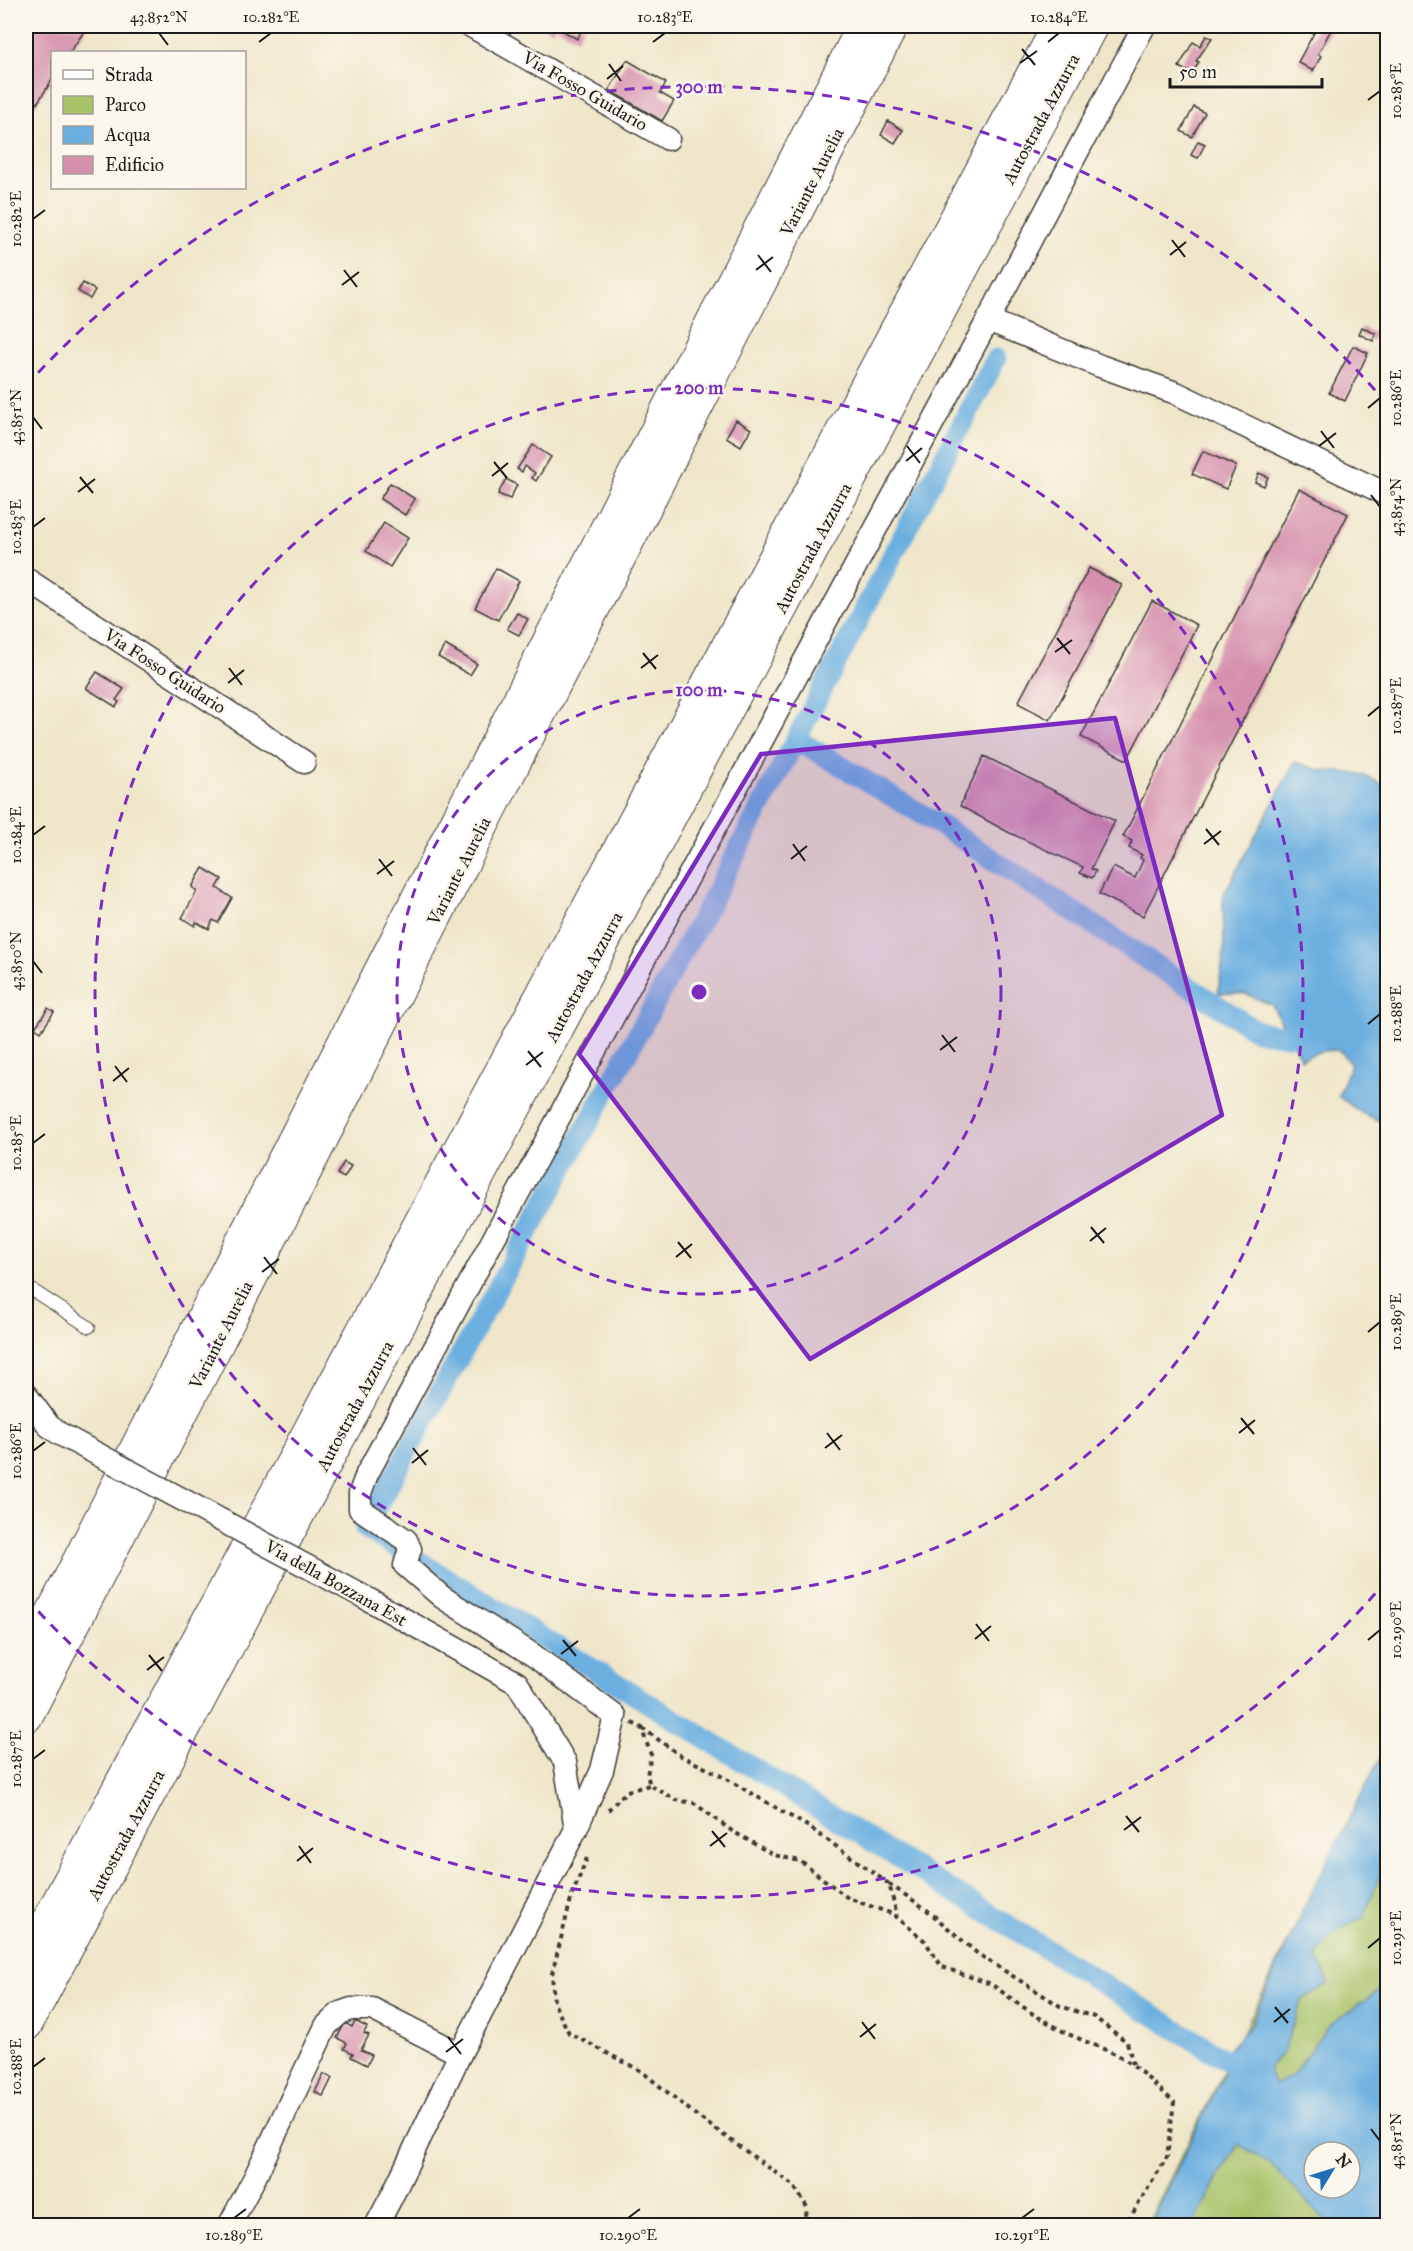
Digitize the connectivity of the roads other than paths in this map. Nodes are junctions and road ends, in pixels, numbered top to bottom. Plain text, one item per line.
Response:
1 (471, 26) edge
2 (864, 26) edge
3 (891, 26) edge
4 (1059, 26) edge
5 (1091, 26) edge
6 (1144, 26) edge
7 (668, 139) dead end
8 (988, 320) junction
9 (1388, 495) edge
10 (26, 579) edge
11 (303, 762) dead end
12 (26, 1286) edge
13 (89, 1327) dead end
14 (26, 1395) edge
15 (26, 1665) edge
16 (26, 1716) edge
17 (576, 1829) junction
18 (26, 1963) edge
19 (26, 2024) edge
20 (460, 2054) junction
21 (229, 2226) edge
22 (376, 2226) edge

1 - 7 street, Via Fosso Guidario
2 - 15 highway, Variante Aurelia
3 - 16 highway, Variante Aurelia
4 - 18 highway, Autostrada Azzurra
5 - 19 highway, Autostrada Azzurra
6 - 8 street
8 - 9 street
8 - 17 street
10 - 11 street, Via Fosso Guidario
12 - 13 lane
14 - 17 street, Via della Bozzana Est, bridge
17 - 20 street
20 - 21 street
20 - 22 street

